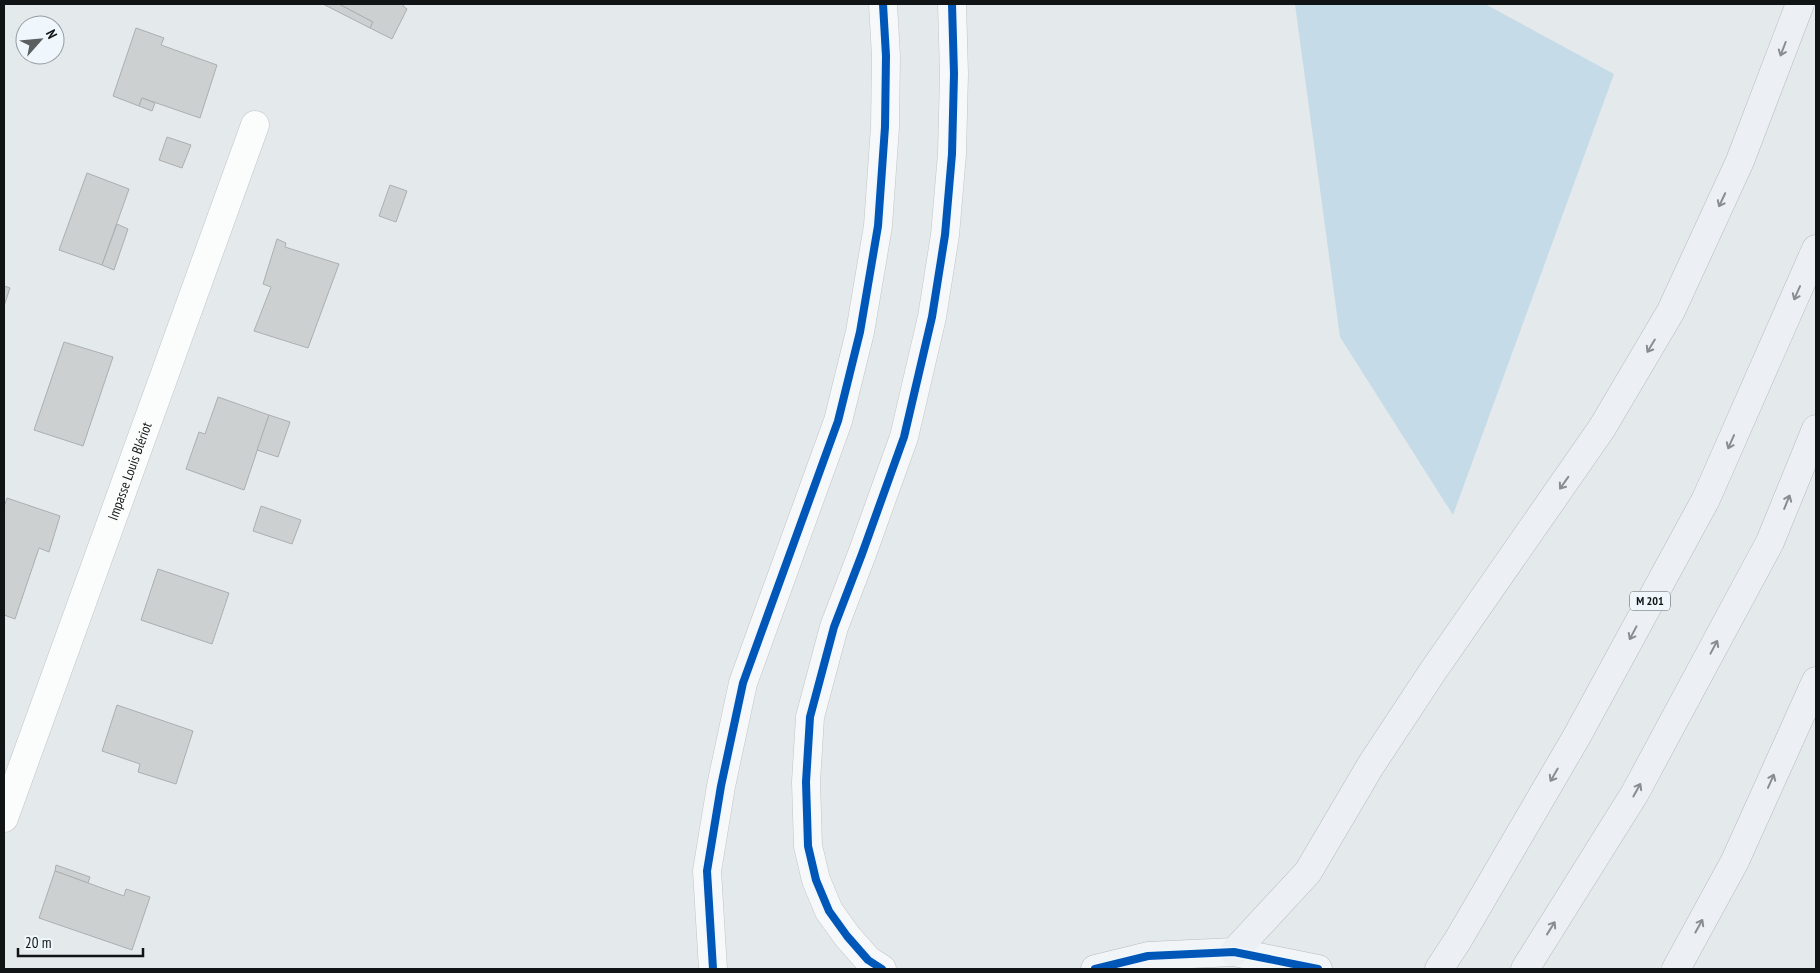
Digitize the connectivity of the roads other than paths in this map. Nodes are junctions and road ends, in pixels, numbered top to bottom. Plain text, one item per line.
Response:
1 (883, 4) edge
2 (952, 4) edge
3 (1800, 4) edge
4 (255, 125) dead end
5 (1816, 249) edge
6 (1816, 429) edge
7 (1816, 681) edge
8 (4, 818) edge
9 (1234, 952) junction
10 (713, 969) edge
11 (882, 969) edge
12 (1095, 969) edge
13 (1318, 969) edge
14 (1439, 969) edge
15 (1525, 969) edge
16 (1676, 969) edge

1 - 10 main road
2 - 11 main road
3 -> 9 highway
4 - 8 street, Impasse Louis Blériot
5 -> 14 highway, M 201
15 -> 6 highway
16 -> 7 highway
9 - 12 main road
9 - 13 main road

